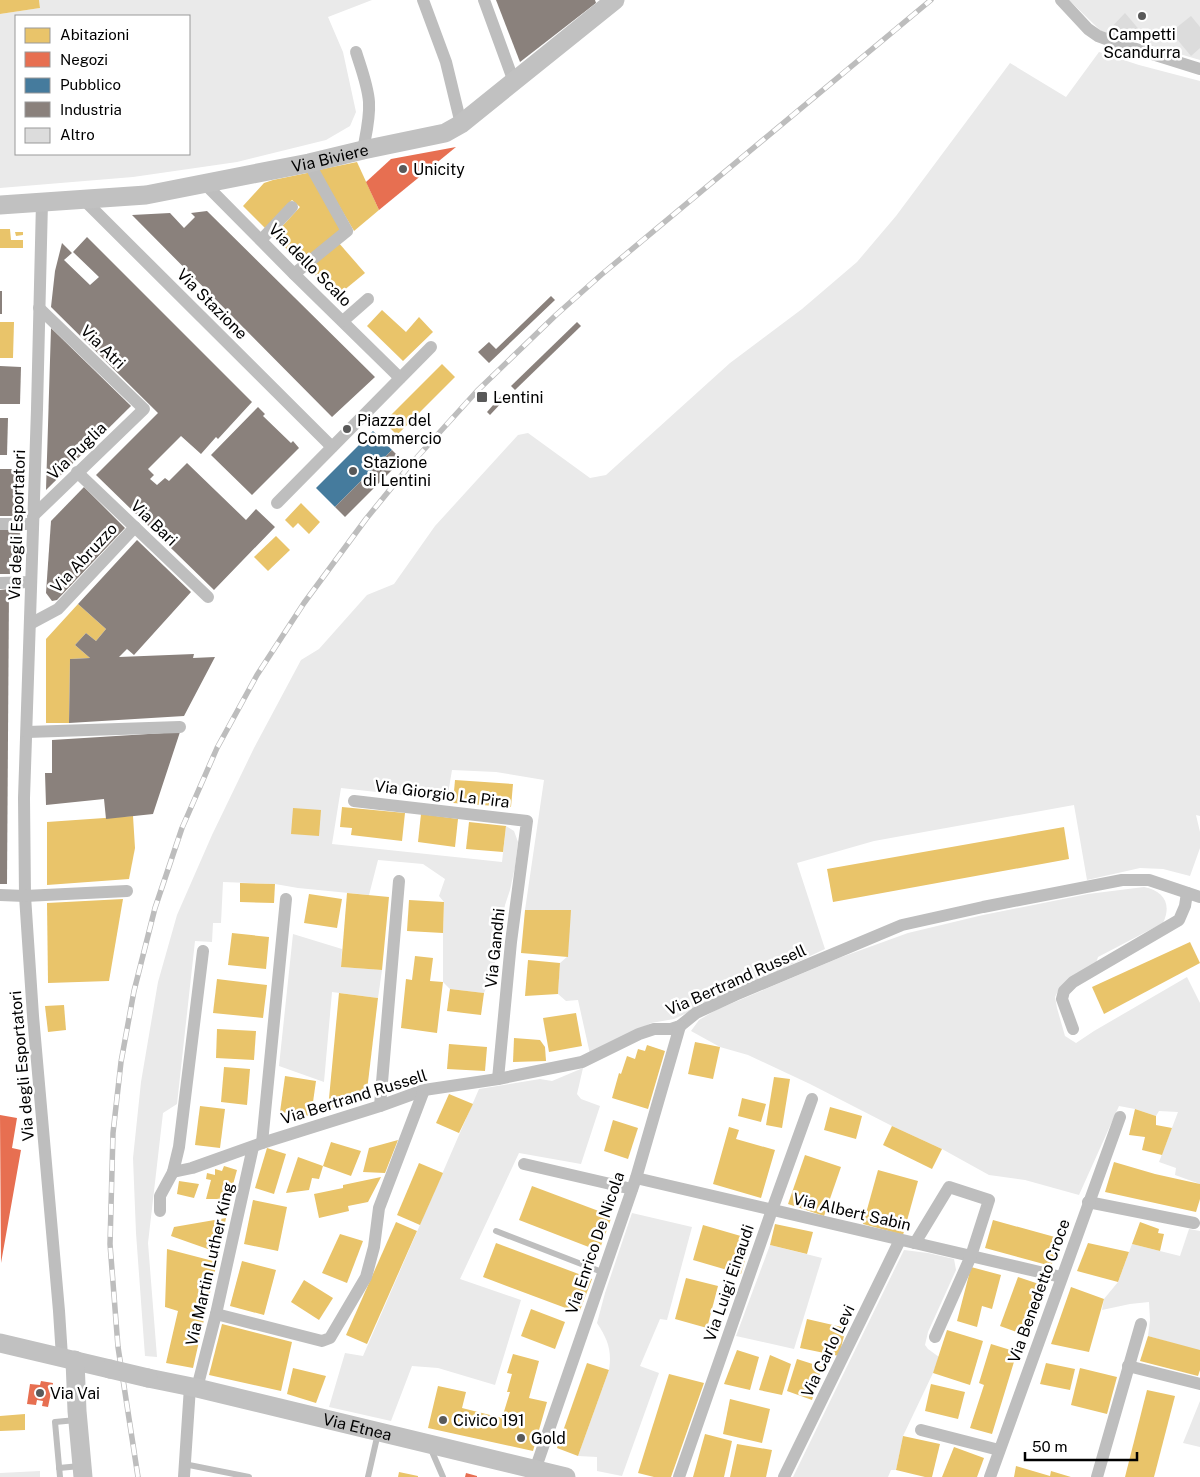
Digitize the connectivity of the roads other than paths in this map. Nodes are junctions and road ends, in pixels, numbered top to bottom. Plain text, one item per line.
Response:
1 (423, 0) edge
2 (484, 0) edge
3 (1060, 0) edge
4 (611, 1) edge
5 (356, 52) dead end
6 (1200, 69) edge
7 (514, 82) junction
8 (462, 124) junction
9 (363, 150) junction
10 (309, 163) junction
11 (205, 184) junction
12 (84, 200) junction
13 (42, 202) junction
14 (0, 205) edge
15 (292, 207) dead end
16 (261, 240) junction
17 (294, 274) junction
18 (368, 298) dead end
19 (39, 308) junction
20 (343, 321) junction
21 (431, 347) dead end
22 (396, 374) junction
23 (144, 409) joint
24 (332, 447) junction
25 (77, 472) junction
26 (277, 503) dead end
27 (33, 520) junction
28 (0, 524) edge
29 (135, 527) junction
30 (31, 582) junction
31 (0, 583) edge
32 (208, 597) dead end
33 (30, 624) junction
34 (180, 727) dead end
35 (27, 732) junction
36 (354, 801) dead end
37 (527, 820) joint
38 (399, 881) dead end
39 (127, 891) dead end
40 (1187, 893) junction
41 (0, 896) edge
42 (25, 896) junction
43 (1200, 897) edge
44 (286, 899) dead end
45 (203, 951) dead end
46 (680, 1026) junction
47 (1073, 1029) dead end
48 (498, 1079) junction
49 (424, 1090) junction
50 (812, 1099) dead end
51 (380, 1106) junction
52 (1120, 1116) dead end
53 (258, 1145) junction
54 (524, 1164) dead end
55 (173, 1172) junction
56 (634, 1184) junction
57 (1088, 1202) junction
58 (772, 1210) junction
59 (160, 1211) dead end
60 (1194, 1223) dead end
61 (496, 1231) dead end
62 (900, 1240) junction
63 (914, 1243) junction
64 (971, 1256) junction
65 (602, 1272) junction
66 (1061, 1277) junction
67 (216, 1314) junction
68 (1140, 1324) dead end
69 (935, 1337) dead end
70 (0, 1342) edge
71 (68, 1359) junction
72 (1128, 1366) junction
73 (1200, 1384) edge
74 (193, 1387) junction
75 (78, 1420) junction
76 (921, 1430) dead end
77 (379, 1432) junction
78 (428, 1444) junction
79 (999, 1450) junction
80 (59, 1468) junction
81 (82, 1471) edge
82 (184, 1471) edge
83 (531, 1473) edge
84 (60, 1477) edge
85 (249, 1477) edge
86 (368, 1477) edge
87 (443, 1477) edge
88 (566, 1477) edge
89 (680, 1477) edge
90 (784, 1477) edge
91 (990, 1477) edge
92 (1097, 1477) edge

1 - 8 street
2 - 7 street
3 - 6 street
4 - 7 main road, Via Biviere
5 - 9 street
7 - 8 main road, Via Biviere
8 - 9 main road, Via Biviere
9 - 10 main road, Via Biviere
10 - 11 main road, Via Biviere
10 - 17 street
11 - 12 main road, Via Biviere
11 - 16 street, Via dello Scalo
12 - 13 main road, Via Biviere
12 - 24 street, Via Stazione
13 - 14 main road, Via Biviere
13 - 19 street, Via degli Esportatori
15 - 16 street
16 - 17 street, Via dello Scalo
17 - 20 street, Via dello Scalo
18 - 20 street
19 - 23 street, Via Atri
19 - 27 street, Via degli Esportatori
20 - 22 street, Via dello Scalo
21 - 22 street
22 - 24 street
23 - 25 street, Via Puglia
24 - 26 street
25 - 27 street, Via Puglia
25 - 29 street, Via Bari
27 - 28 street
27 - 30 street, Via degli Esportatori
29 - 32 street, Via Bari
29 - 33 street, Via Abruzzo
30 - 31 street
30 - 33 street, Via degli Esportatori
33 - 35 street, Via degli Esportatori
34 - 35 street
35 - 42 street, Via degli Esportatori
36 - 37 street, Via Giorgio La Pira
37 - 48 street, Via Gandhi
38 - 51 street
39 - 42 street
40 - 43 street, Via Bertrand Russell
40 - 46 street, Via Bertrand Russell
40 - 47 street
41 - 42 street
42 - 71 street, Via degli Esportatori
44 - 53 street, Via Martin Luther King
45 - 55 street
46 - 48 street, Via Bertrand Russell
46 - 56 street, Via Enrico De Nicola
48 - 49 street, Via Bertrand Russell
49 - 51 street, Via Bertrand Russell
49 - 67 street
50 - 58 street, Via Luigi Einaudi
51 - 53 street, Via Bertrand Russell
52 - 57 street, Via Benedetto Croce
53 - 55 street, Via Bertrand Russell
53 - 67 street, Via Martin Luther King
54 - 56 street, Via Albert Sabin
55 - 59 street
56 - 58 street, Via Albert Sabin
56 - 65 street, Via Enrico De Nicola
57 - 60 street
57 - 66 street, Via Benedetto Croce
58 - 62 street, Via Albert Sabin
58 - 89 street, Via Luigi Einaudi
61 - 65 lane
62 - 63 street, Via Albert Sabin
62 - 90 street, Via Carlo Levi
63 - 64 street, Via Albert Sabin
63 - 64 street
64 - 66 street, Via Albert Sabin
64 - 69 street
65 - 83 street, Via Enrico De Nicola
66 - 79 street, Via Benedetto Croce
67 - 74 street, Via Martin Luther King
68 - 72 street
70 - 71 main road
71 - 74 main road, Via Etnea, bridge
71 - 75 main road
72 - 73 street
72 - 92 street
74 - 77 main road, Via Etnea
74 - 82 street, Via Martin Luther King
75 - 80 lane
75 - 81 main road
76 - 79 street
77 - 78 main road, Via Etnea
77 - 86 lane
78 - 83 main road, Via Etnea
78 - 87 lane
79 - 91 street, Via Benedetto Croce
80 - 81 lane
80 - 84 lane
82 - 85 lane
83 - 88 main road, Via Etnea

